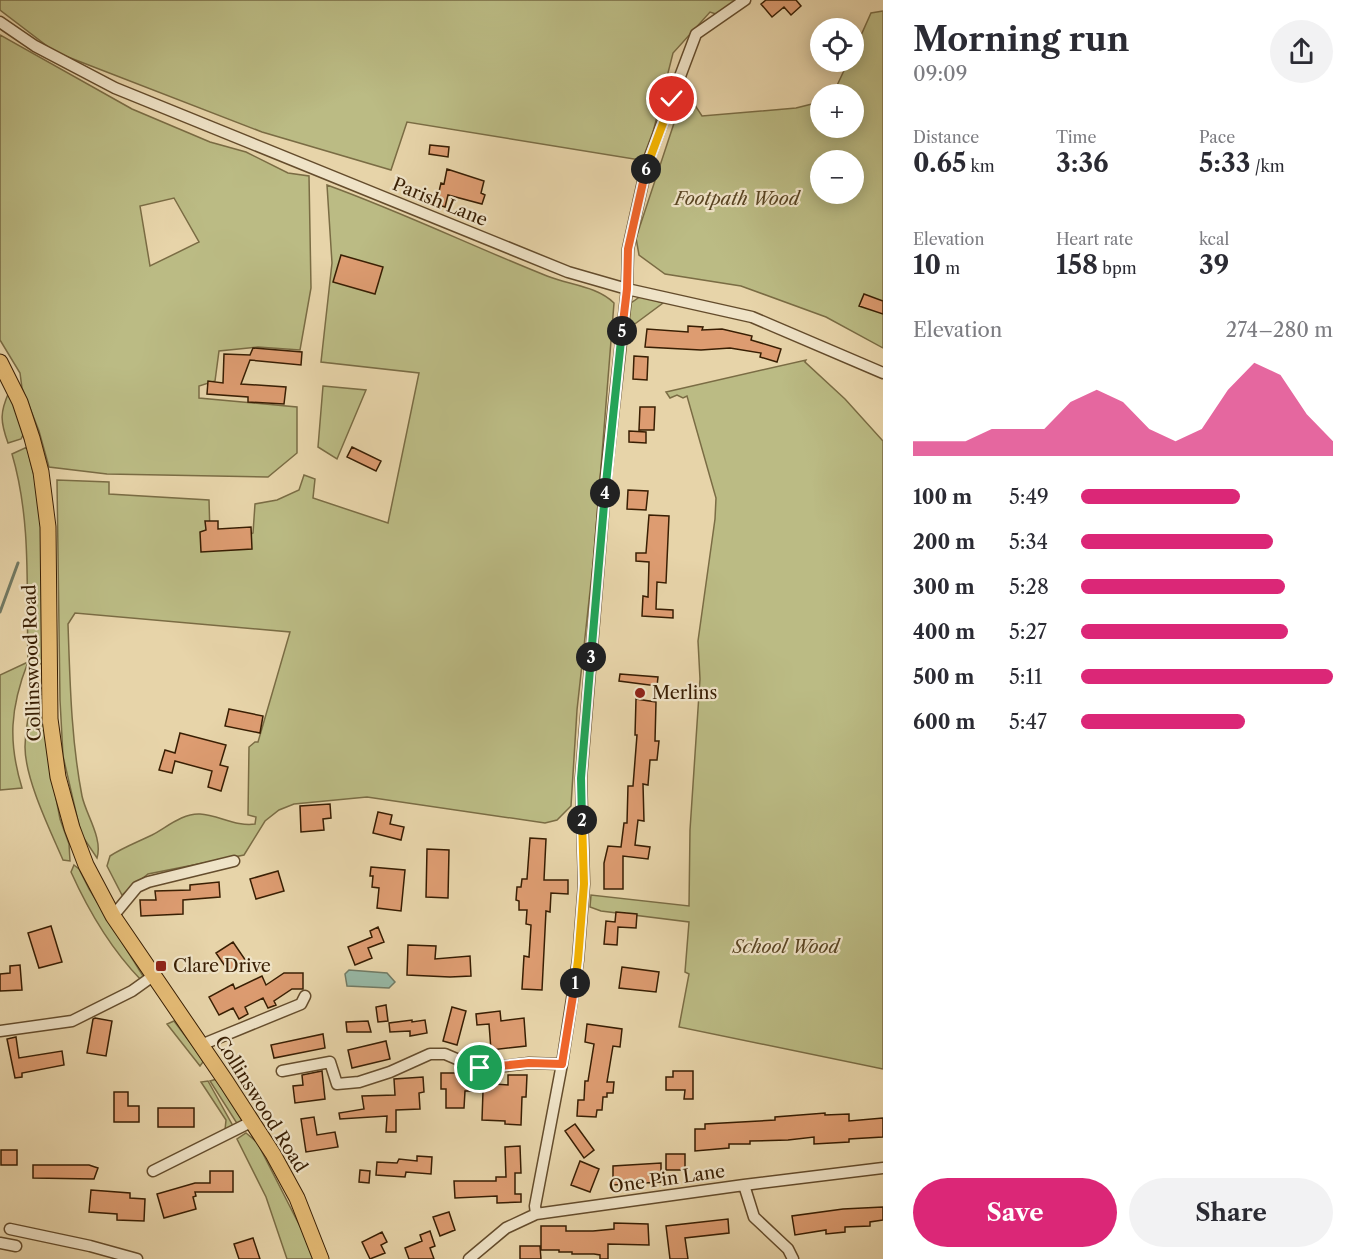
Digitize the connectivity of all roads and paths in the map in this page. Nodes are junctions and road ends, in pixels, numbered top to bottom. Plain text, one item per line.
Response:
1 (745, 0) edge
2 (0, 22) edge
3 (627, 289) junction
4 (0, 362) edge
5 (883, 373) edge
6 (234, 861) dead end
7 (113, 916) junction
8 (153, 976) junction
9 (305, 996) dead end
10 (0, 1031) edge
11 (201, 1045) junction
12 (562, 1064) junction
13 (282, 1071) dead end
14 (251, 1122) junction
15 (883, 1168) edge
16 (153, 1171) dead end
17 (744, 1185) junction
18 (536, 1214) junction
19 (10, 1229) dead end
20 (0, 1243) edge
21 (16, 1246) dead end
22 (137, 1259) edge
23 (321, 1259) edge
24 (469, 1259) edge
25 (793, 1259) edge

1 - 3 street
2 - 3 street, Parish Lane
3 - 5 street, Parish Lane
3 - 12 street
4 - 7 main road, Collinswood Road
6 - 7 street
7 - 8 main road, Collinswood Road
8 - 10 street
8 - 11 main road, Collinswood Road
9 - 11 street
11 - 14 main road, Collinswood Road
12 - 13 street
12 - 18 street
14 - 16 street
14 - 23 main road, Collinswood Road
15 - 17 street, One Pin Lane
17 - 18 street, One Pin Lane
17 - 25 street
18 - 24 street, One Pin Lane
19 - 22 street
20 - 21 street

